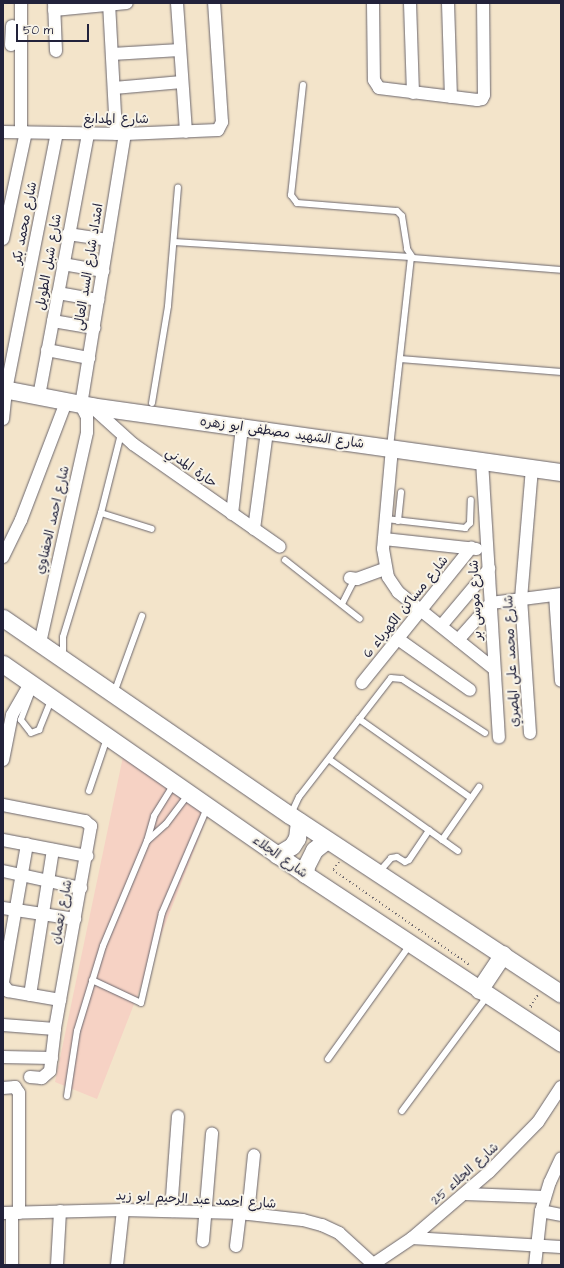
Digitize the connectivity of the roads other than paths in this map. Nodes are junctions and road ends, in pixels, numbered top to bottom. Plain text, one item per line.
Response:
1 (21, 3) edge
2 (126, 3) edge
3 (176, 3) edge
4 (214, 3) edge
5 (373, 3) edge
6 (410, 3) edge
7 (448, 3) edge
8 (483, 3) edge
9 (109, 4) edge
10 (54, 6) edge
11 (12, 26) dead end
12 (8, 45) edge
13 (180, 50) junction
14 (56, 51) dead end
15 (112, 54) junction
16 (182, 82) junction
17 (303, 85) dead end
18 (114, 88) junction
19 (413, 93) junction
20 (451, 97) junction
21 (3, 132) edge
22 (24, 132) junction
23 (186, 132) junction
24 (57, 133) junction
25 (88, 133) junction
26 (121, 134) junction
27 (178, 187) dead end
28 (68, 234) junction
29 (3, 239) edge
30 (108, 240) junction
31 (174, 242) junction
32 (411, 257) junction
33 (63, 264) junction
34 (561, 270) edge
35 (103, 271) junction
36 (58, 293) junction
37 (98, 300) junction
38 (52, 320) junction
39 (94, 328) junction
40 (47, 350) junction
41 (89, 358) junction
42 (400, 359) junction
43 (561, 372) edge
44 (4, 389) edge
45 (39, 396) junction
46 (152, 403) dead end
47 (79, 404) junction
48 (3, 419) edge
49 (242, 427) junction
50 (267, 431) junction
51 (121, 434) junction
52 (391, 448) junction
53 (482, 461) junction
54 (532, 468) junction
55 (561, 472) edge
56 (401, 492) dead end
57 (471, 500) dead end
58 (101, 513) junction
59 (232, 514) junction
60 (386, 519) junction
61 (398, 521) junction
62 (152, 529) dead end
63 (254, 529) junction
64 (384, 539) junction
65 (280, 547) dead end
66 (471, 548) junction
67 (487, 550) junction
68 (3, 557) edge
69 (284, 560) dead end
70 (385, 569) junction
71 (489, 569) junction
72 (352, 579) joint
73 (558, 594) edge
74 (521, 599) junction
75 (491, 602) junction
76 (342, 604) junction
77 (421, 610) junction
78 (142, 616) dead end
79 (3, 618) edge
80 (360, 619) dead end
81 (440, 626) junction
82 (398, 639) junction
83 (458, 640) junction
84 (40, 643) junction
85 (63, 659) junction
86 (3, 664) edge
87 (494, 670) junction
88 (561, 681) edge
89 (362, 683) dead end
90 (33, 684) junction
91 (470, 690) dead end
92 (114, 694) junction
93 (52, 698) junction
94 (8, 714) edge
95 (359, 719) junction
96 (486, 733) dead end
97 (530, 733) dead end
98 (108, 736) junction
99 (499, 737) dead end
100 (3, 760) edge
101 (330, 760) junction
102 (175, 783) junction
103 (479, 787) dead end
104 (89, 791) dead end
105 (189, 793) junction
106 (471, 798) junction
107 (3, 806) edge
108 (208, 806) junction
109 (295, 818) junction
110 (429, 830) junction
111 (3, 840) edge
112 (327, 840) junction
113 (442, 840) junction
114 (147, 841) junction
115 (27, 844) junction
116 (53, 850) junction
117 (458, 851) dead end
118 (277, 855) junction
119 (87, 856) junction
120 (3, 871) edge
121 (21, 874) junction
122 (305, 874) junction
123 (378, 874) junction
124 (48, 880) junction
125 (81, 888) junction
126 (9, 909) edge
127 (44, 913) junction
128 (75, 919) junction
129 (410, 945) junction
130 (503, 954) junction
131 (92, 980) junction
132 (3, 983) edge
133 (484, 993) junction
134 (561, 994) edge
135 (30, 995) junction
136 (60, 1000) junction
137 (3, 1025) edge
138 (55, 1028) junction
139 (561, 1043) edge
140 (3, 1057) edge
141 (52, 1058) junction
142 (328, 1059) dead end
143 (30, 1077) dead end
144 (561, 1087) edge
145 (3, 1088) edge
146 (67, 1096) dead end
147 (402, 1111) dead end
148 (178, 1116) dead end
149 (212, 1133) dead end
150 (254, 1155) dead end
151 (561, 1158) edge
152 (557, 1178) edge
153 (465, 1194) junction
154 (545, 1197) junction
155 (123, 1210) junction
156 (60, 1211) junction
157 (171, 1211) junction
158 (206, 1212) junction
159 (541, 1212) junction
160 (11, 1213) edge
161 (244, 1214) junction
162 (561, 1216) edge
163 (412, 1238) junction
164 (203, 1241) dead end
165 (236, 1246) dead end
166 (536, 1246) junction
167 (561, 1247) edge
168 (12, 1265) edge
169 (56, 1265) edge
170 (117, 1265) edge
171 (372, 1265) edge
172 (535, 1265) edge

1 - 12 street
2 - 9 street
3 - 13 street
4 - 23 street, شارع المدابغ
5 - 19 street
6 - 19 street
7 - 20 street
8 - 20 street
9 - 10 street
9 - 15 street, امتداد شارع السد العالى
10 - 14 street
11 - 12 street
12 - 22 street
13 - 15 street
13 - 16 street
15 - 18 street, امتداد شارع السد العالى
16 - 18 street
16 - 23 street
17 - 32 lane
18 - 26 street, امتداد شارع السد العالى
19 - 20 street
21 - 22 street, شارع المدابغ
22 - 24 street, شارع المدابغ
22 - 29 street
23 - 26 street, شارع المدابغ
24 - 25 street, شارع المدابغ
24 - 44 street, شارع محمد بكر
25 - 26 street, شارع المدابغ
25 - 28 street, شارع شبل الطويل
26 - 30 street, امتداد شارع السد العالى
27 - 31 lane
28 - 30 street
28 - 33 street, شارع شبل الطويل
30 - 35 street, امتداد شارع السد العالى
31 - 32 lane
31 - 46 lane
32 - 34 lane
32 - 42 lane
33 - 35 street
33 - 36 street, شارع شبل الطويل
35 - 37 street, امتداد شارع السد العالى
36 - 37 street
36 - 38 street, شارع شبل الطويل
37 - 39 street, امتداد شارع السد العالى
38 - 39 street
38 - 40 street, شارع شبل الطويل
39 - 41 street, امتداد شارع السد العالى
40 - 41 street
40 - 45 street, شارع شبل الطويل
41 - 47 street, امتداد شارع السد العالى
42 - 43 lane
42 - 52 lane
44 - 45 main road, شارع الشهيد مصطفى ابو زهره
44 - 48 street, شارع محمد بكر
45 - 47 main road, شارع الشهيد مصطفى ابو زهره
47 - 49 main road, شارع الشهيد مصطفى ابو زهره
47 - 51 street, حارة المدني
47 - 68 street, امتداد شارع السد العالى
47 - 84 street, شارع احمد الحفناوي
49 - 50 main road, شارع الشهيد مصطفى ابو زهره
49 - 59 street
50 - 52 main road, شارع الشهيد مصطفى ابو زهره
50 - 63 street
51 - 58 lane
51 - 59 street, حارة المدني
52 - 53 main road, شارع الشهيد مصطفى ابو زهره
52 - 60 street
53 - 54 main road, شارع الشهيد مصطفى ابو زهره
53 - 67 street, شارع موسى بر
54 - 55 main road, شارع الشهيد مصطفى ابو زهره
54 - 74 street, شارع محمد على المصري
56 - 61 lane
57 - 61 lane
58 - 62 lane
58 - 85 lane
59 - 63 street, حارة المدني
60 - 61 lane
60 - 64 street
63 - 65 street, حارة المدني
64 - 66 street
64 - 70 street
66 - 67 street
66 - 77 street, شارع مساكن الكهرباء 6
67 - 71 street, شارع موسى بر
69 - 76 lane
70 - 72 street
70 - 77 street
71 - 75 street, شارع موسى بر
71 - 81 street
72 - 76 lane
73 - 74 street
73 - 88 street
74 - 75 street
74 - 97 street, شارع محمد على المصري
75 - 83 street
75 - 87 street, شارع موسى بر
76 - 80 lane
77 - 81 street
77 - 82 street, شارع مساكن الكهرباء 6
78 - 92 lane
79 - 84 main road
81 - 83 street
82 - 89 street, شارع مساكن الكهرباء 6
82 - 91 street
83 - 87 street
84 - 85 main road
85 - 92 main road
86 - 90 main road, شارع الجلاء
87 - 99 street, شارع موسى بر
90 - 93 main road, شارع الجلاء
90 - 93 lane
90 - 94 street
92 - 109 main road
93 - 98 main road, شارع الجلاء
94 - 100 street
95 - 96 lane
95 - 101 lane
95 - 106 lane
98 - 102 main road, شارع الجلاء
98 - 104 lane
101 - 109 lane
101 - 110 lane
102 - 105 main road, شارع الجلاء
102 - 114 lane
103 - 106 lane
105 - 108 main road, شارع الجلاء
105 - 114 lane
106 - 113 lane
107 - 119 street, شارع نعمان
108 - 118 main road, شارع الجلاء
108 - 131 lane
109 - 112 main road
109 - 118 main road
110 - 113 lane
110 - 123 lane
111 - 115 street
112 - 122 main road
112 - 123 main road
113 - 117 lane
114 - 131 lane
115 - 116 street
115 - 121 street
116 - 119 street
116 - 124 street
118 - 122 main road, شارع الجلاء
119 - 125 street, شارع نعمان
120 - 121 street
121 - 124 street
121 - 126 street
122 - 129 main road, شارع الجلاء
123 - 130 main road
124 - 125 street
124 - 127 street
125 - 128 street, شارع نعمان
126 - 127 street
126 - 132 street
127 - 128 street
127 - 135 street
128 - 136 street, شارع نعمان
129 - 133 main road, شارع الجلاء
129 - 142 lane
130 - 133 main road
130 - 134 main road
131 - 146 lane
132 - 135 street
133 - 139 main road, شارع الجلاء
133 - 147 lane
135 - 136 street
136 - 138 street, شارع نعمان
137 - 138 street
138 - 141 street, شارع نعمان
140 - 141 street
141 - 143 street, شارع نعمان
144 - 153 street, شارع الجلاء 25
145 - 160 street
148 - 157 street
149 - 158 street
150 - 161 street
151 - 152 street
152 - 154 street
153 - 154 street
153 - 163 street, شارع الجلاء 25
154 - 159 street
155 - 156 street, شارع احمد عبد الرحيم ابو زيد
155 - 157 street, شارع احمد عبد الرحيم ابو زيد
155 - 170 street
156 - 160 street, شارع احمد عبد الرحيم ابو زيد
156 - 169 street
157 - 158 street, شارع احمد عبد الرحيم ابو زيد
158 - 161 street, شارع احمد عبد الرحيم ابو زيد
158 - 164 street
159 - 162 street
159 - 166 street
160 - 168 street
161 - 165 street
161 - 171 street, شارع احمد عبد الرحيم ابو زيد
163 - 166 street
163 - 171 street, شارع الجلاء 25
166 - 167 street
166 - 172 street

